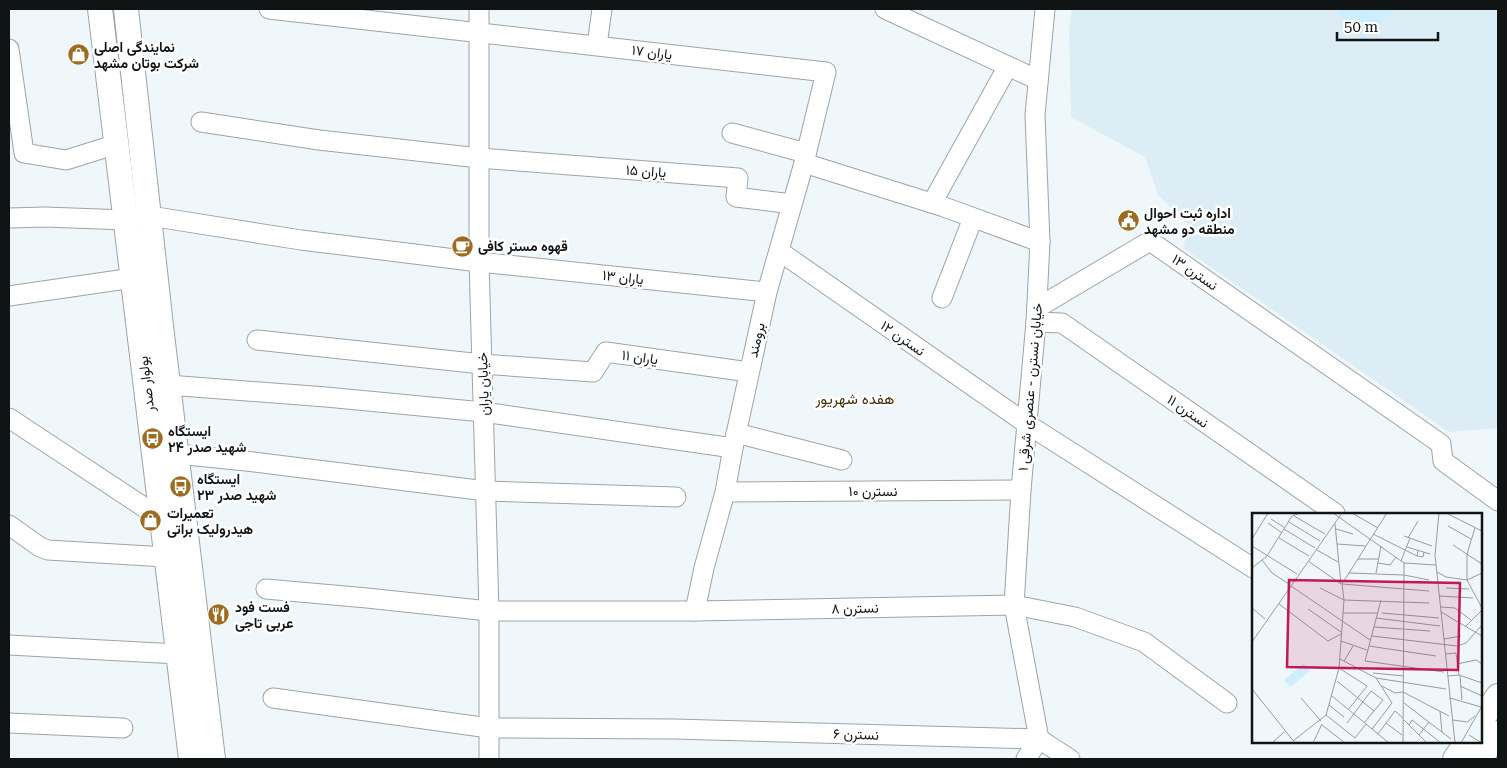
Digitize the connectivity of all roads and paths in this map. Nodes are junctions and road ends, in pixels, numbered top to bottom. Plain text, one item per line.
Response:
1 (100, 9) edge
2 (126, 9) edge
3 (269, 9) edge
4 (479, 9) edge
5 (602, 9) edge
6 (885, 9) edge
7 (1045, 9) edge
8 (479, 32) junction
9 (597, 45) junction
10 (9, 53) edge
11 (1008, 66) junction
12 (826, 72) joint
13 (1038, 80) junction
14 (201, 122) dead end
15 (732, 133) dead end
16 (117, 144) junction
17 (479, 158) junction
18 (805, 158) junction
19 (932, 203) junction
20 (792, 204) junction
21 (150, 216) junction
22 (9, 218) edge
23 (973, 218) junction
24 (126, 220) junction
25 (1040, 242) junction
26 (779, 251) junction
27 (479, 262) junction
28 (133, 278) junction
29 (767, 292) junction
30 (9, 296) edge
31 (942, 298) dead end
32 (1036, 315) junction
33 (257, 340) dead end
34 (482, 364) junction
35 (749, 372) junction
36 (168, 385) junction
37 (484, 412) junction
38 (9, 418) edge
39 (1027, 424) junction
40 (734, 441) junction
41 (177, 454) junction
42 (842, 460) dead end
43 (1021, 490) junction
44 (486, 492) junction
45 (725, 492) junction
46 (676, 497) dead end
47 (1498, 501) edge
48 (1335, 513) edge
49 (162, 519) junction
50 (10, 527) edge
51 (166, 557) junction
52 (1252, 567) edge
53 (266, 589) dead end
54 (1014, 605) junction
55 (489, 611) junction
56 (695, 611) junction
57 (9, 645) edge
58 (178, 654) junction
59 (1498, 696) edge
60 (273, 698) dead end
61 (1227, 703) dead end
62 (1485, 722) edge
63 (9, 723) edge
64 (123, 728) dead end
65 (489, 728) junction
66 (1039, 739) junction
67 (1465, 743) edge
68 (190, 759) edge
69 (213, 759) edge
70 (489, 759) edge
71 (1026, 759) edge
72 (1060, 759) edge
73 (1455, 759) edge
74 (1480, 759) edge

1 - 16 main road, بولوار صدر
2 - 21 main road, بولوار صدر
3 - 8 street, یاران ۱۷
4 - 8 street, خیابان یاران
5 - 9 street
6 - 11 street
7 - 13 street, خیابان نسترن - عنصری شرقی ۱
8 - 9 street, یاران ۱۷
8 - 17 street, خیابان یاران
9 - 12 street, یاران ۱۷
10 - 16 street
11 - 13 street
11 - 19 street
12 - 18 street, برومند
13 - 25 street, خیابان نسترن - عنصری شرقی ۱
14 - 17 street
15 - 18 street
16 - 24 main road, بولوار صدر
17 - 20 street, یاران ۱۵
17 - 27 street, خیابان یاران
18 - 19 street
18 - 20 street, برومند
19 - 23 street
20 - 26 street, برومند
21 - 24 street, یاران ۱۳
21 - 27 street, یاران ۱۳
21 - 36 main road, بولوار صدر
22 - 24 street, یاران ۱۳
23 - 25 street
23 - 31 street
24 - 28 main road, بولوار صدر
25 - 32 street, خیابان نسترن - عنصری شرقی ۱
26 - 29 street, برومند
26 - 39 street, نسترن ۱۲
27 - 29 street, یاران ۱۳
27 - 34 street, خیابان یاران
28 - 30 street
28 - 49 main road, بولوار صدر
29 - 35 street, برومند
32 - 39 street, خیابان نسترن - عنصری شرقی ۱
32 - 47 street, نسترن ۱۳
32 - 48 street, نسترن ۱۱
33 - 34 street
34 - 35 street, یاران ۱۱
34 - 37 street, خیابان یاران
35 - 40 street, برومند
36 - 37 street
36 - 41 main road, بولوار صدر
37 - 40 street
37 - 44 street, خیابان یاران
38 - 49 street
39 - 43 street, خیابان نسترن - عنصری شرقی ۱
39 - 52 street, نسترن ۱۲
40 - 42 street
40 - 45 street, برومند
41 - 44 street
41 - 69 main road, بولوار صدر
43 - 45 street, نسترن ۱۰
43 - 54 street, خیابان نسترن - عنصری شرقی ۱
44 - 46 street
44 - 55 street, خیابان یاران
45 - 56 street, برومند
49 - 51 main road, بولوار صدر
50 - 51 street
51 - 58 main road, بولوار صدر
53 - 55 street, نسترن ۸
54 - 56 street, نسترن ۸
54 - 61 street, نسترن ۸
54 - 66 street, خیابان نسترن - عنصری شرقی ۱
55 - 56 street, نسترن ۸
55 - 65 street, خیابان یاران
57 - 58 street
58 - 68 main road, بولوار صدر
59 - 62 main road
60 - 65 street, نسترن ۶
62 - 74 main road
63 - 64 street
65 - 66 street, نسترن ۶
65 - 70 street, خیابان یاران
66 - 71 street
66 - 72 street, خیابان نسترن - عنصری شرقی ۱
67 - 73 main road

